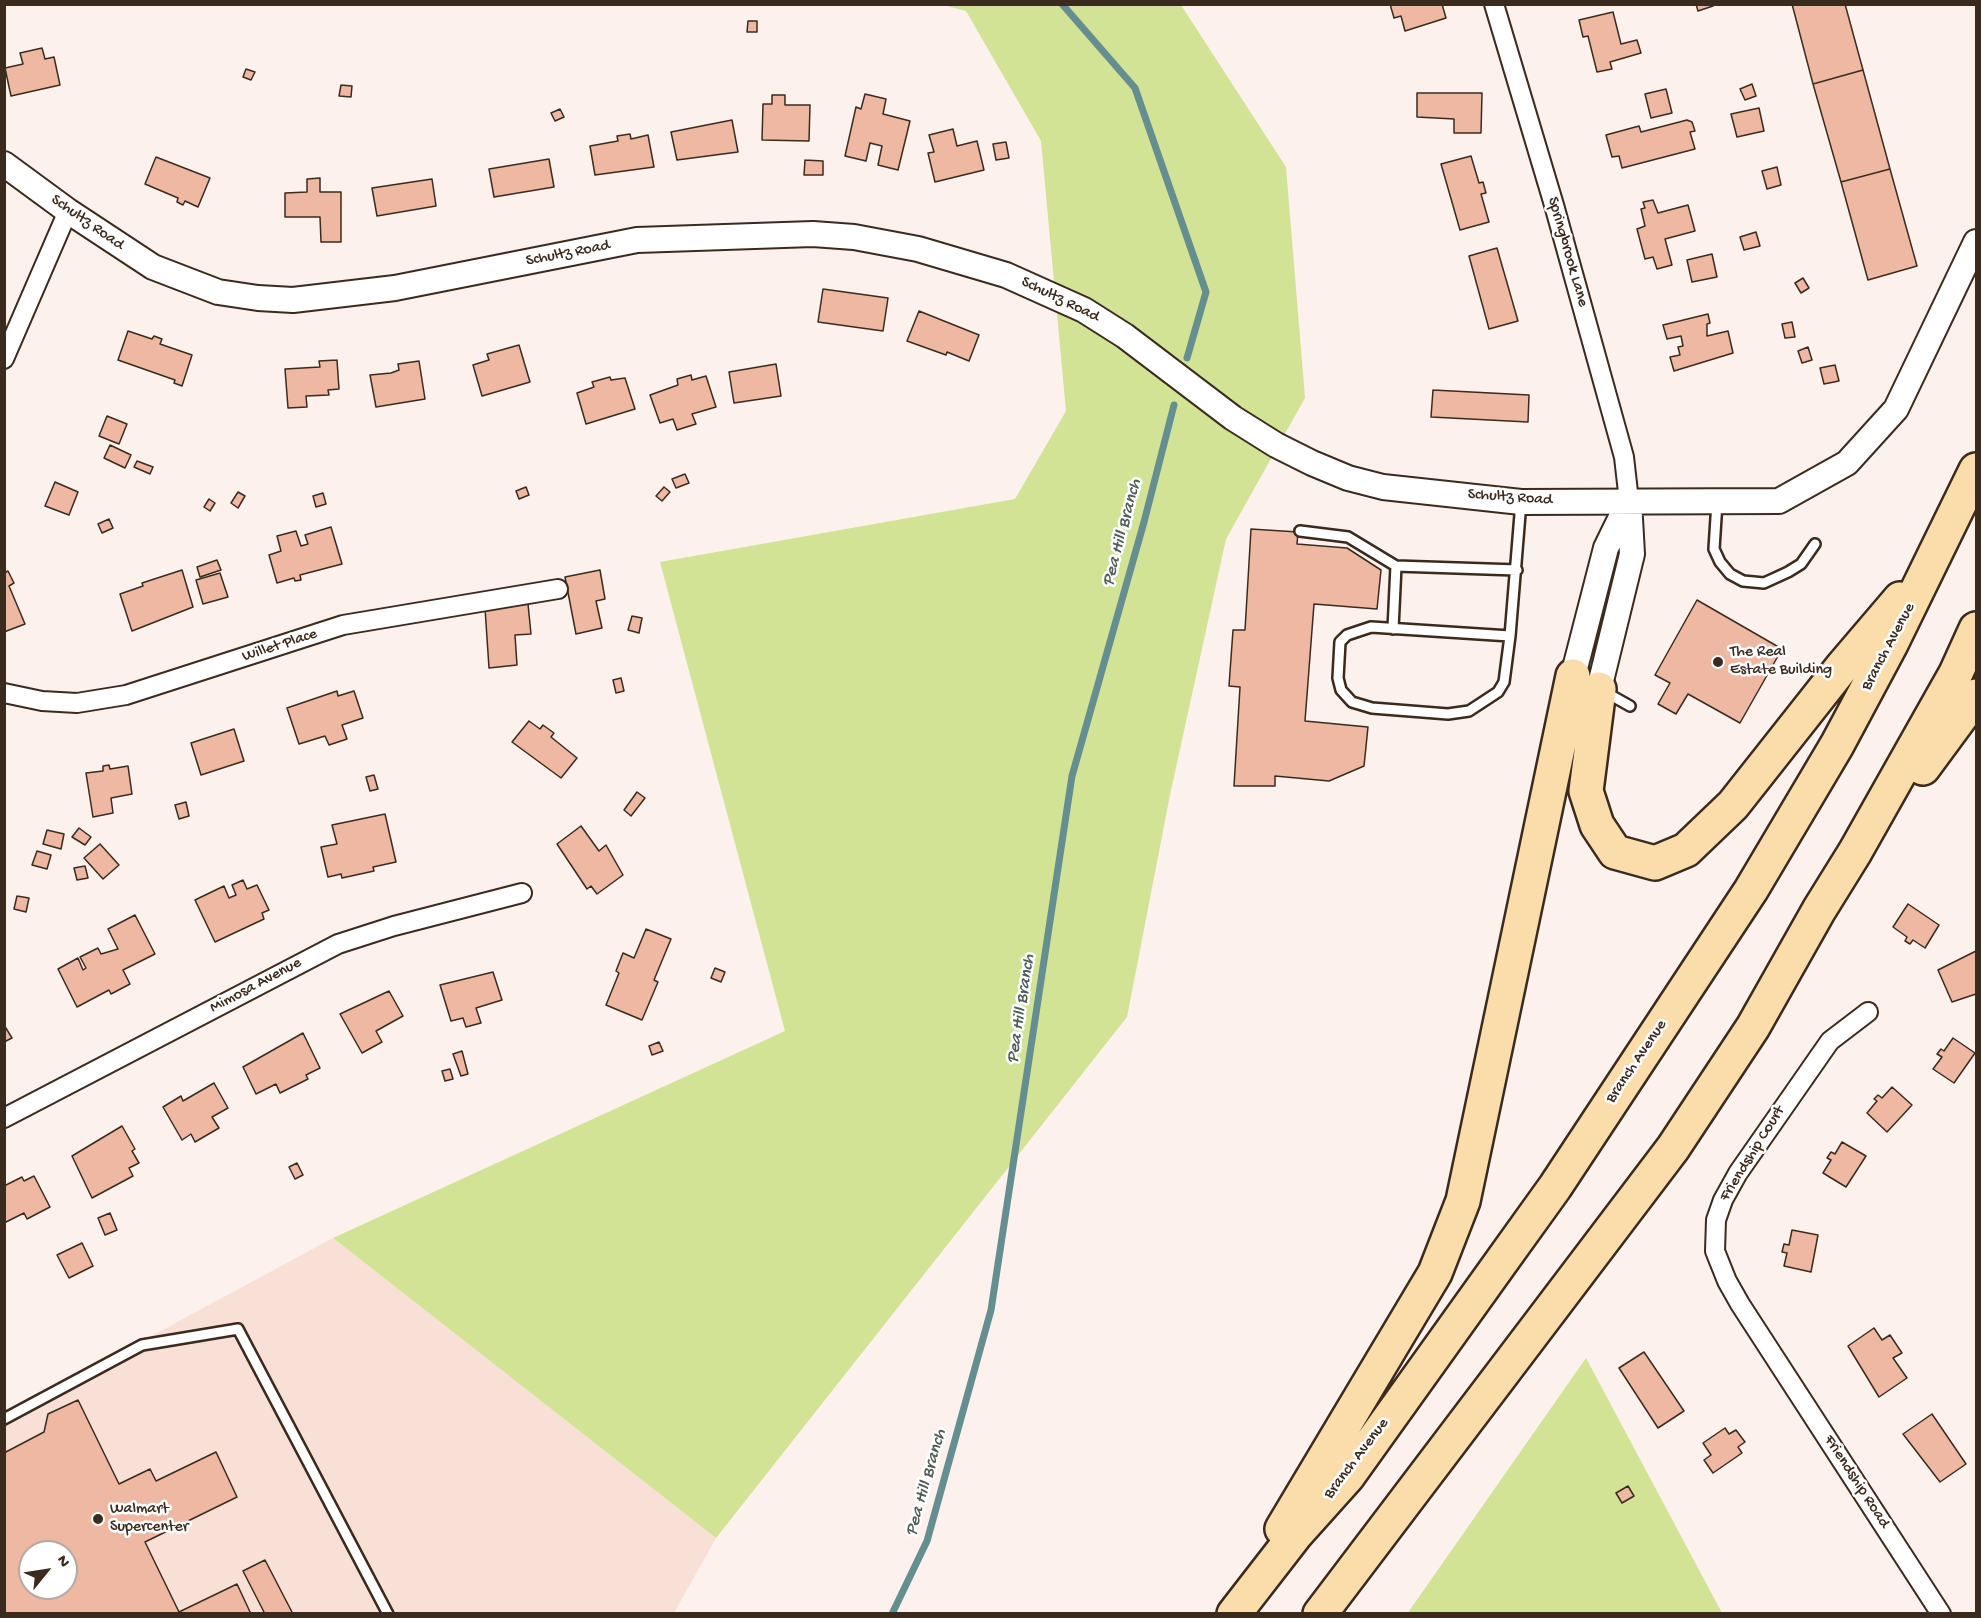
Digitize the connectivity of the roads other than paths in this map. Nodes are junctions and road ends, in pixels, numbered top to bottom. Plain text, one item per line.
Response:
1 (1494, 4) edge
2 (4, 164) edge
3 (68, 211) junction
4 (1977, 242) edge
5 (4, 358) edge
6 (1977, 470) edge
7 (1717, 500) junction
8 (1629, 501) junction
9 (1521, 502) junction
10 (1300, 531) dead end
11 (1815, 544) dead end
12 (1935, 559) junction
13 (1396, 566) junction
14 (1517, 570) junction
15 (558, 589) dead end
16 (1393, 629) junction
17 (1977, 629) edge
18 (1510, 636) junction
19 (1586, 682) junction
20 (4, 693) edge
21 (1977, 696) edge
22 (1630, 706) dead end
23 (522, 893) dead end
24 (1819, 910) junction
25 (1868, 1012) dead end
26 (4, 1118) edge
27 (1770, 1350) joint
28 (4, 1419) edge
29 (388, 1614) edge
30 (1233, 1614) edge
31 (1320, 1614) edge
32 (1941, 1614) edge

1 - 8 street, Springbrook Lane
2 - 3 street, Schultz Road
3 - 5 street
3 - 9 street, Schultz Road
4 - 7 street, Schultz Road
6 - 12 highway, Branch Avenue
7 - 8 street, Schultz Road
7 - 11 lane
8 - 9 street, Schultz Road
8 - 19 street
9 - 14 lane
10 - 13 lane
12 - 19 highway
12 - 30 highway, Branch Avenue
13 - 14 lane
13 - 16 lane
14 - 18 lane
15 - 20 street, Willet Place
16 - 18 lane
16 - 18 lane
17 - 24 highway
19 - 22 lane
19 - 30 highway
21 - 24 highway
23 - 26 street, Mimosa Avenue
24 - 31 highway
25 - 27 street, Friendship Court
27 - 32 street, Friendship Road
28 - 29 lane

